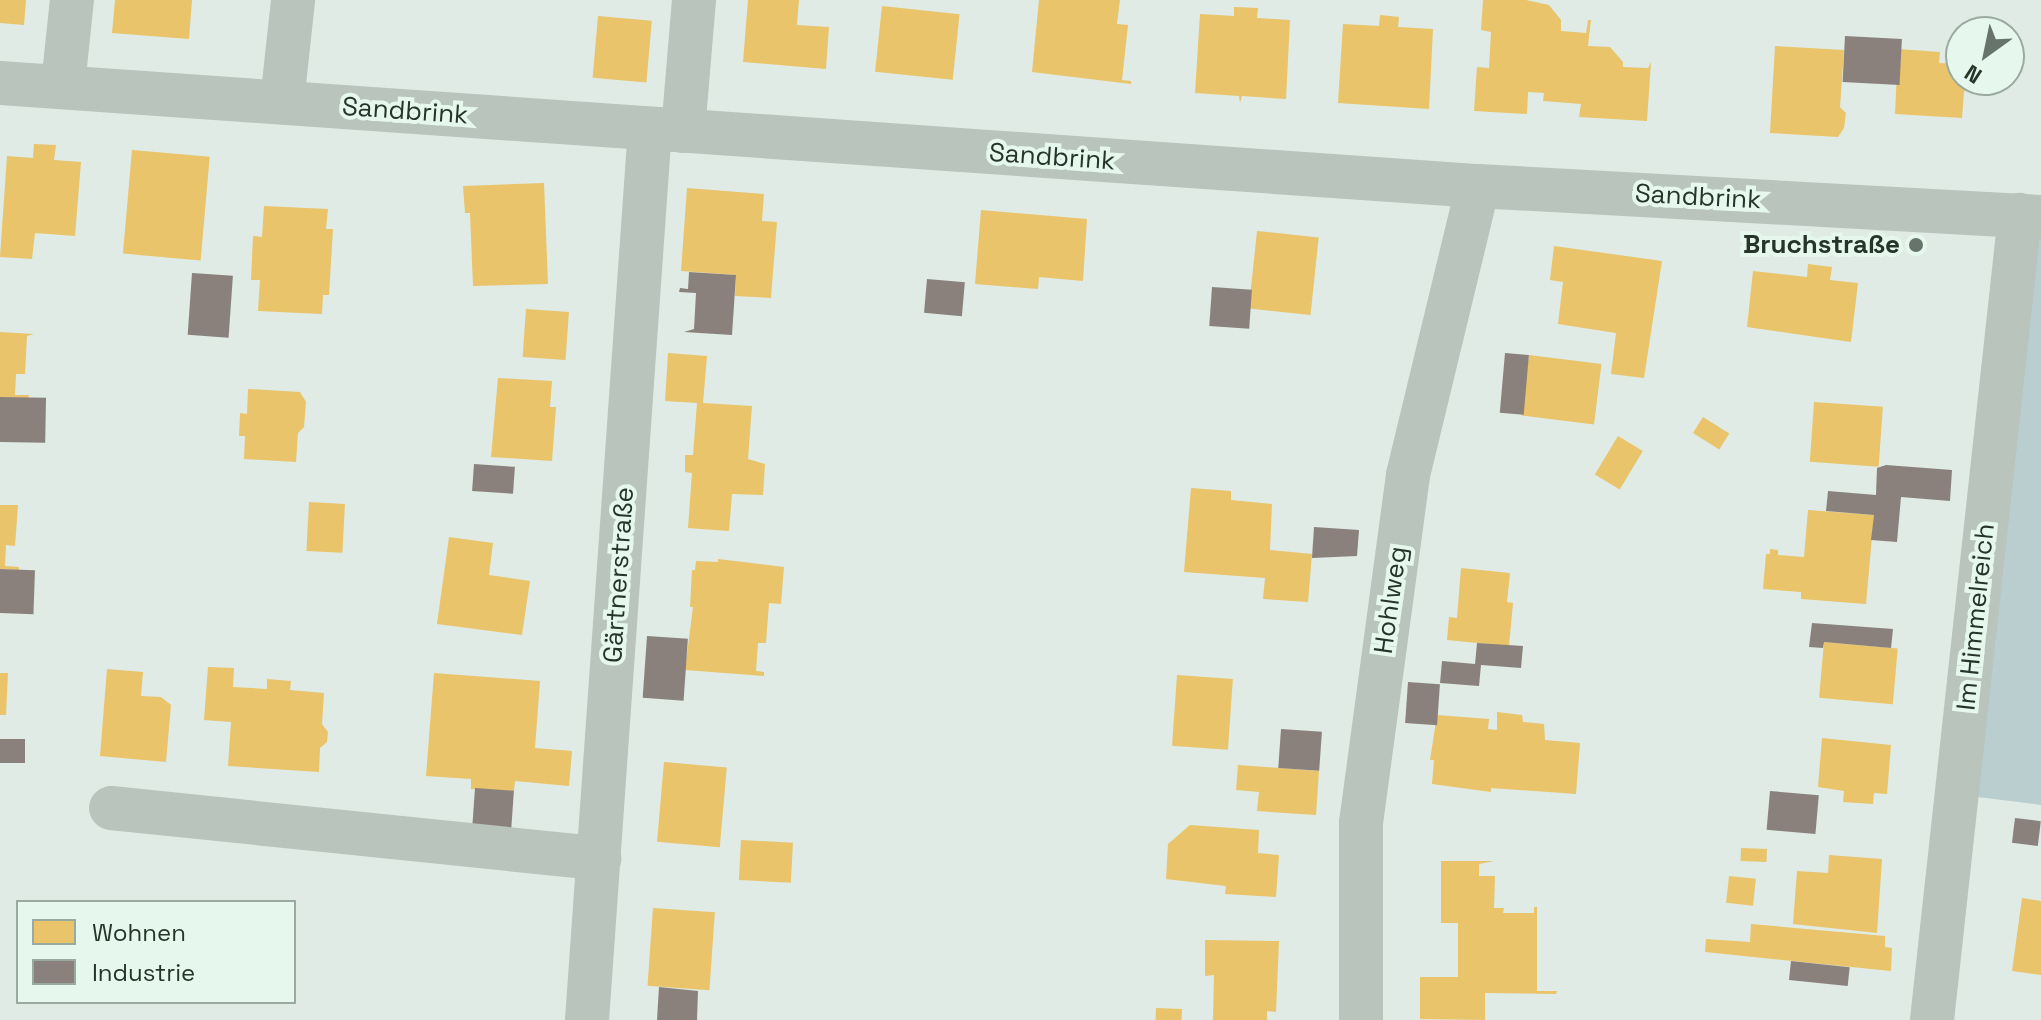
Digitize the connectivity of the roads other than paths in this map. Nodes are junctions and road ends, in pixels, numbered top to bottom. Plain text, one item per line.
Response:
1 (72, 0) edge
2 (293, 0) edge
3 (694, 0) edge
4 (0, 83) edge
5 (63, 85) junction
6 (282, 102) junction
7 (666, 130) junction
8 (1478, 186) junction
9 (2030, 216) edge
10 (111, 808) dead end
11 (599, 858) junction
12 (587, 1020) edge
13 (1361, 1020) edge
14 (1932, 1020) edge

1 - 5 street
2 - 6 street
3 - 7 street, Gärtnerstraße
4 - 5 street, Sandbrink
5 - 6 street, Sandbrink
6 - 7 street, Sandbrink
7 - 8 street, Sandbrink
7 - 11 street, Gärtnerstraße
8 - 9 street, Sandbrink
8 - 13 street, Hohlweg
9 - 14 street, Im Himmelreich
10 - 11 street
11 - 12 street, Gärtnerstraße

